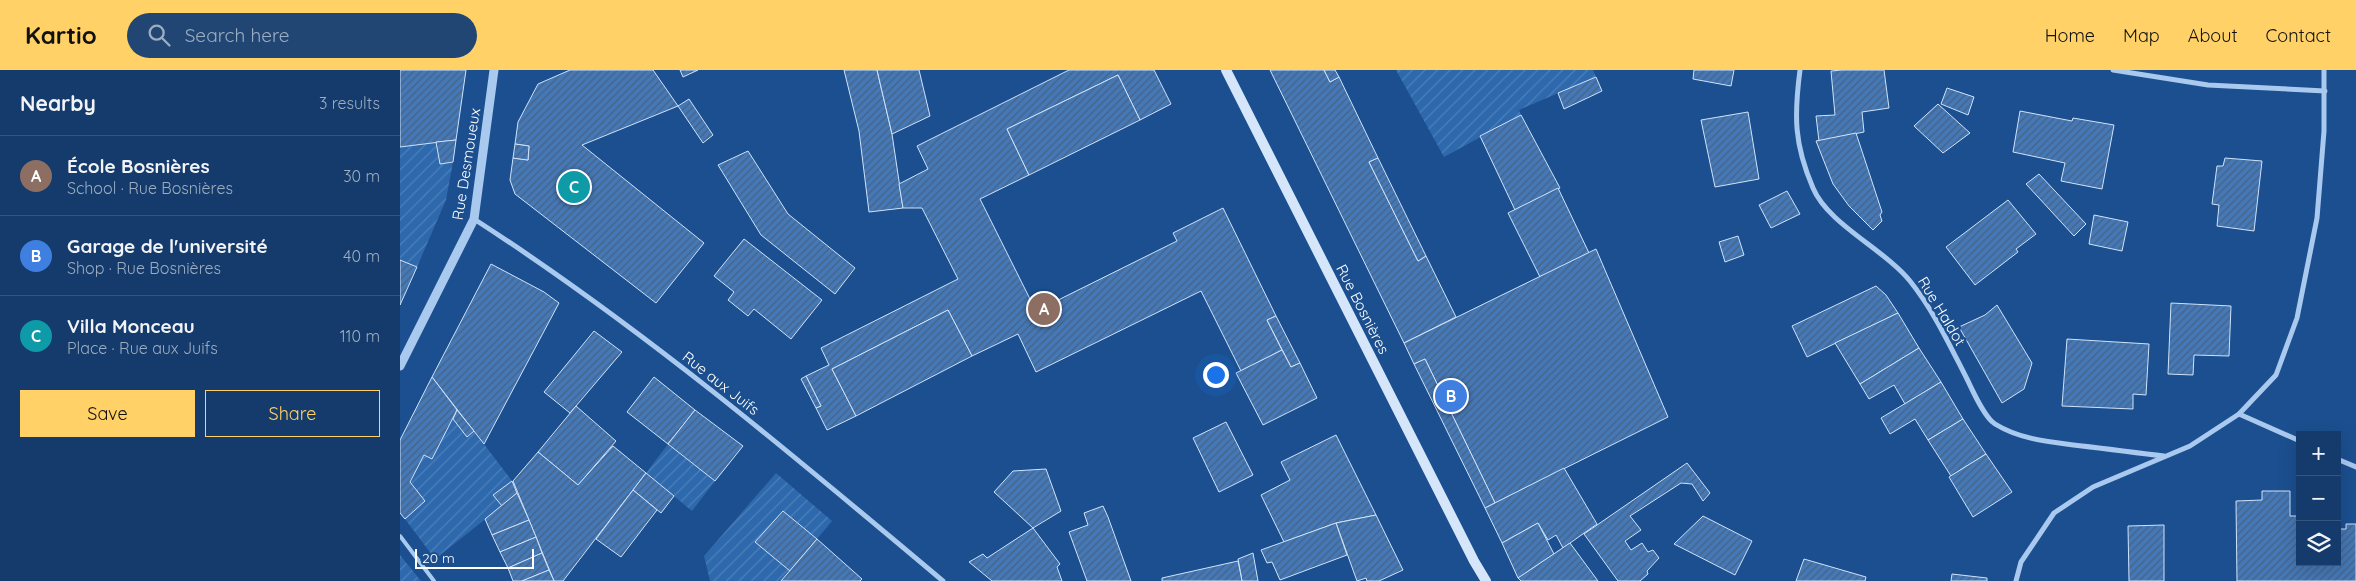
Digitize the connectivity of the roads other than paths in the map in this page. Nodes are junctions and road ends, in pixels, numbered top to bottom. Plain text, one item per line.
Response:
1 (494, 70) edge
2 (1226, 70) edge
3 (1800, 70) edge
4 (2113, 70) edge
5 (2324, 70) edge
6 (2325, 91) junction
7 (474, 219) junction
8 (401, 361) edge
9 (2239, 414) junction
10 (2296, 440) edge
11 (2165, 456) junction
12 (2341, 460) edge
13 (2356, 467) edge
14 (400, 536) edge
15 (1474, 561) junction
16 (434, 581) edge
17 (943, 581) edge
18 (1476, 581) edge
19 (1486, 581) edge
20 (2016, 581) edge

1 - 7 street, Rue Desmoueux
2 - 15 main road, Rue Bosnières
3 - 11 street, Rue Haldot
4 - 6 street
5 - 6 street
6 - 9 street
7 - 8 street, Rue Desmoueux
7 - 17 street, Rue aux Juifs
9 - 10 street
9 - 11 street
11 - 20 street
12 - 13 street
14 - 16 lane
15 - 18 main road, Rue Bosnières
15 - 19 main road, Rue Bosnières

